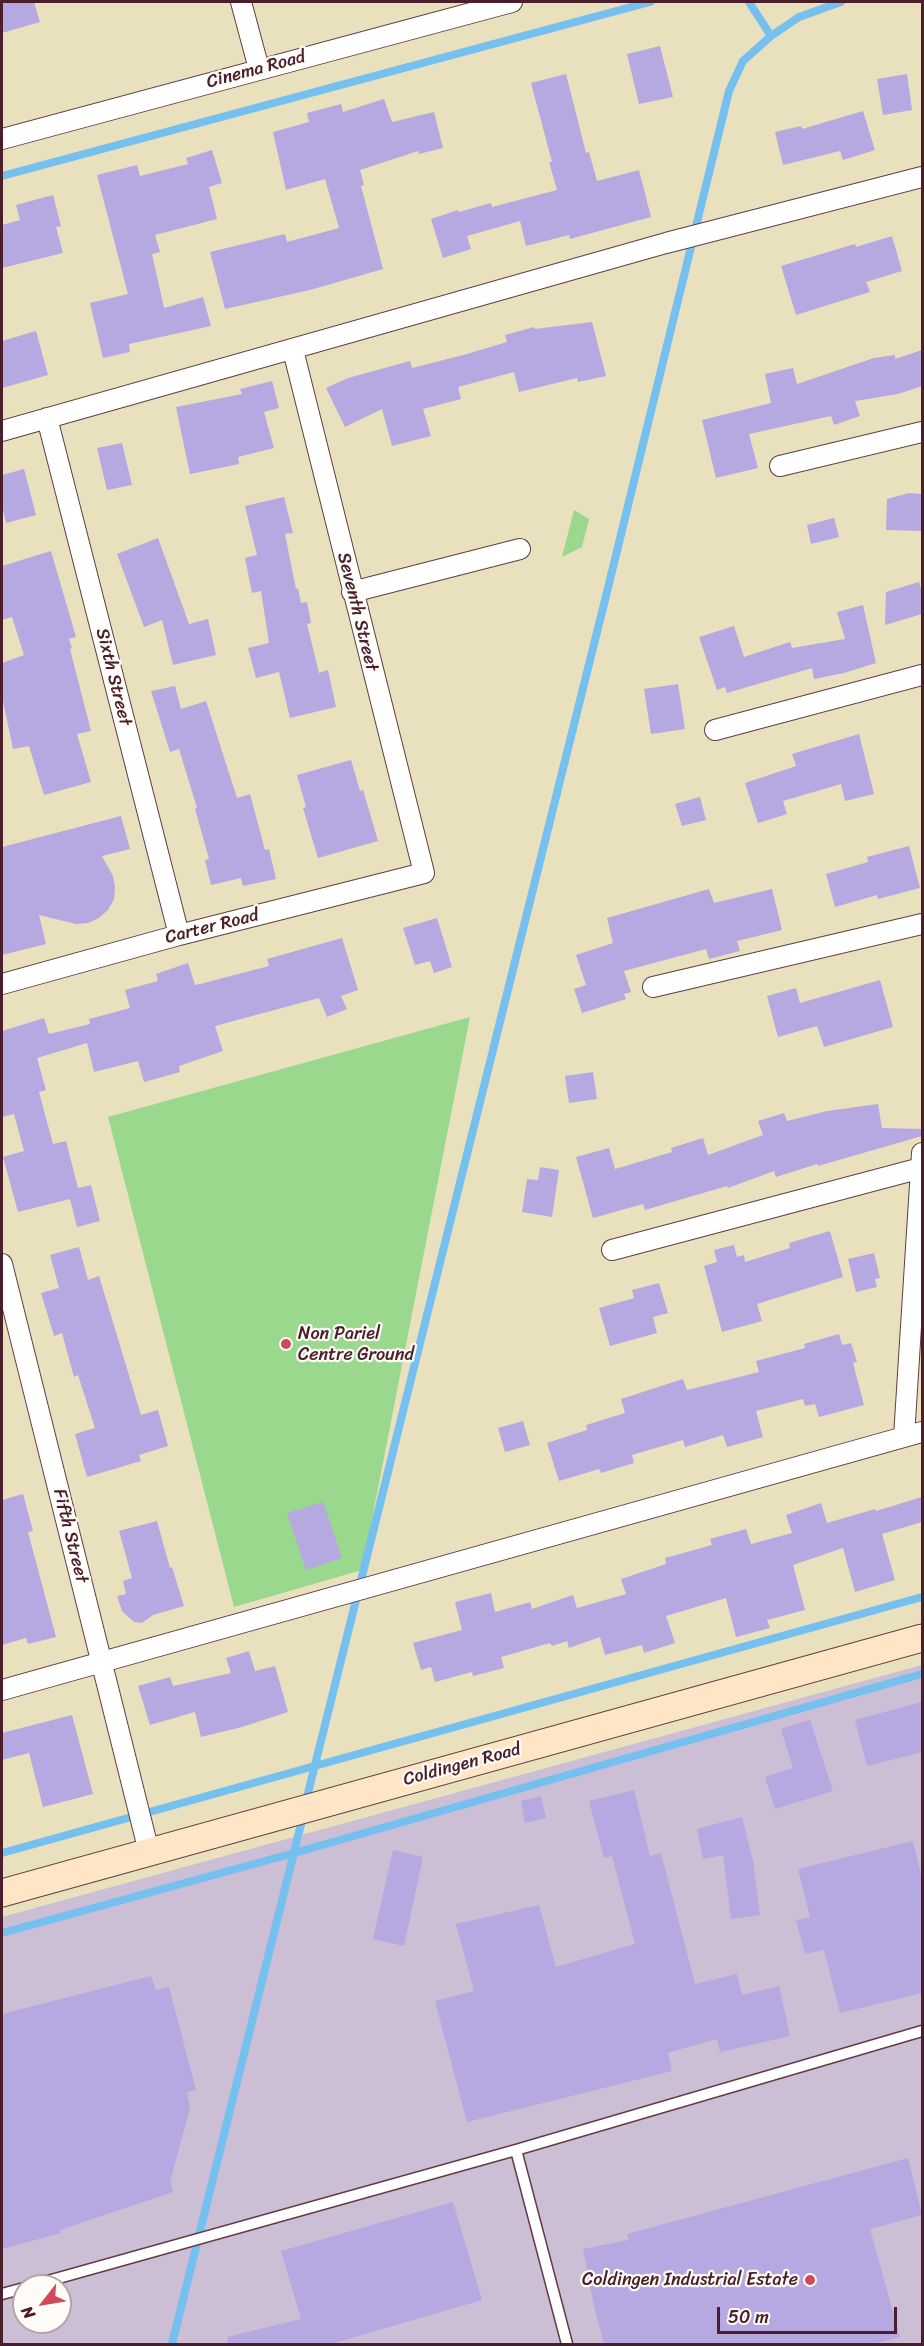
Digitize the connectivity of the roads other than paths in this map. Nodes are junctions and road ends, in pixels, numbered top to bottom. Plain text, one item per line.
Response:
1 (241, 2) edge
2 (512, 2) edge
3 (259, 69) junction
4 (2, 139) edge
5 (922, 177) edge
6 (293, 350) junction
7 (47, 418) junction
8 (2, 430) edge
9 (922, 432) edge
10 (780, 466) dead end
11 (520, 549) dead end
12 (352, 592) junction
13 (922, 675) edge
14 (715, 730) dead end
15 (424, 873) joint
16 (922, 924) edge
17 (179, 935) junction
18 (2, 984) edge
19 (653, 987) dead end
20 (922, 1160) edge
21 (612, 1250) dead end
22 (2, 1264) edge
23 (913, 1435) edge
24 (922, 1638) edge
25 (102, 1662) junction
26 (2, 1690) edge
27 (146, 1842) junction
28 (2, 1893) edge
29 (922, 2031) edge
30 (516, 2150) junction
31 (72, 2274) edge
32 (567, 2344) edge

1 - 3 street
2 - 3 street, Cinema Road
3 - 4 street, Cinema Road
5 - 6 street
6 - 7 street
6 - 12 street, Seventh Street
7 - 8 street
7 - 17 street, Sixth Street
9 - 10 street
11 - 12 street
12 - 15 street, Seventh Street
13 - 14 street
15 - 17 street, Carter Road
16 - 19 street
17 - 18 street, Carter Road
20 - 21 street
20 - 23 street
22 - 25 street, Fifth Street
23 - 25 street
24 - 27 street, Coldingen Road
25 - 26 street
25 - 27 street, Fifth Street
27 - 28 street, Coldingen Road
29 - 30 lane
30 - 31 lane
30 - 32 lane

